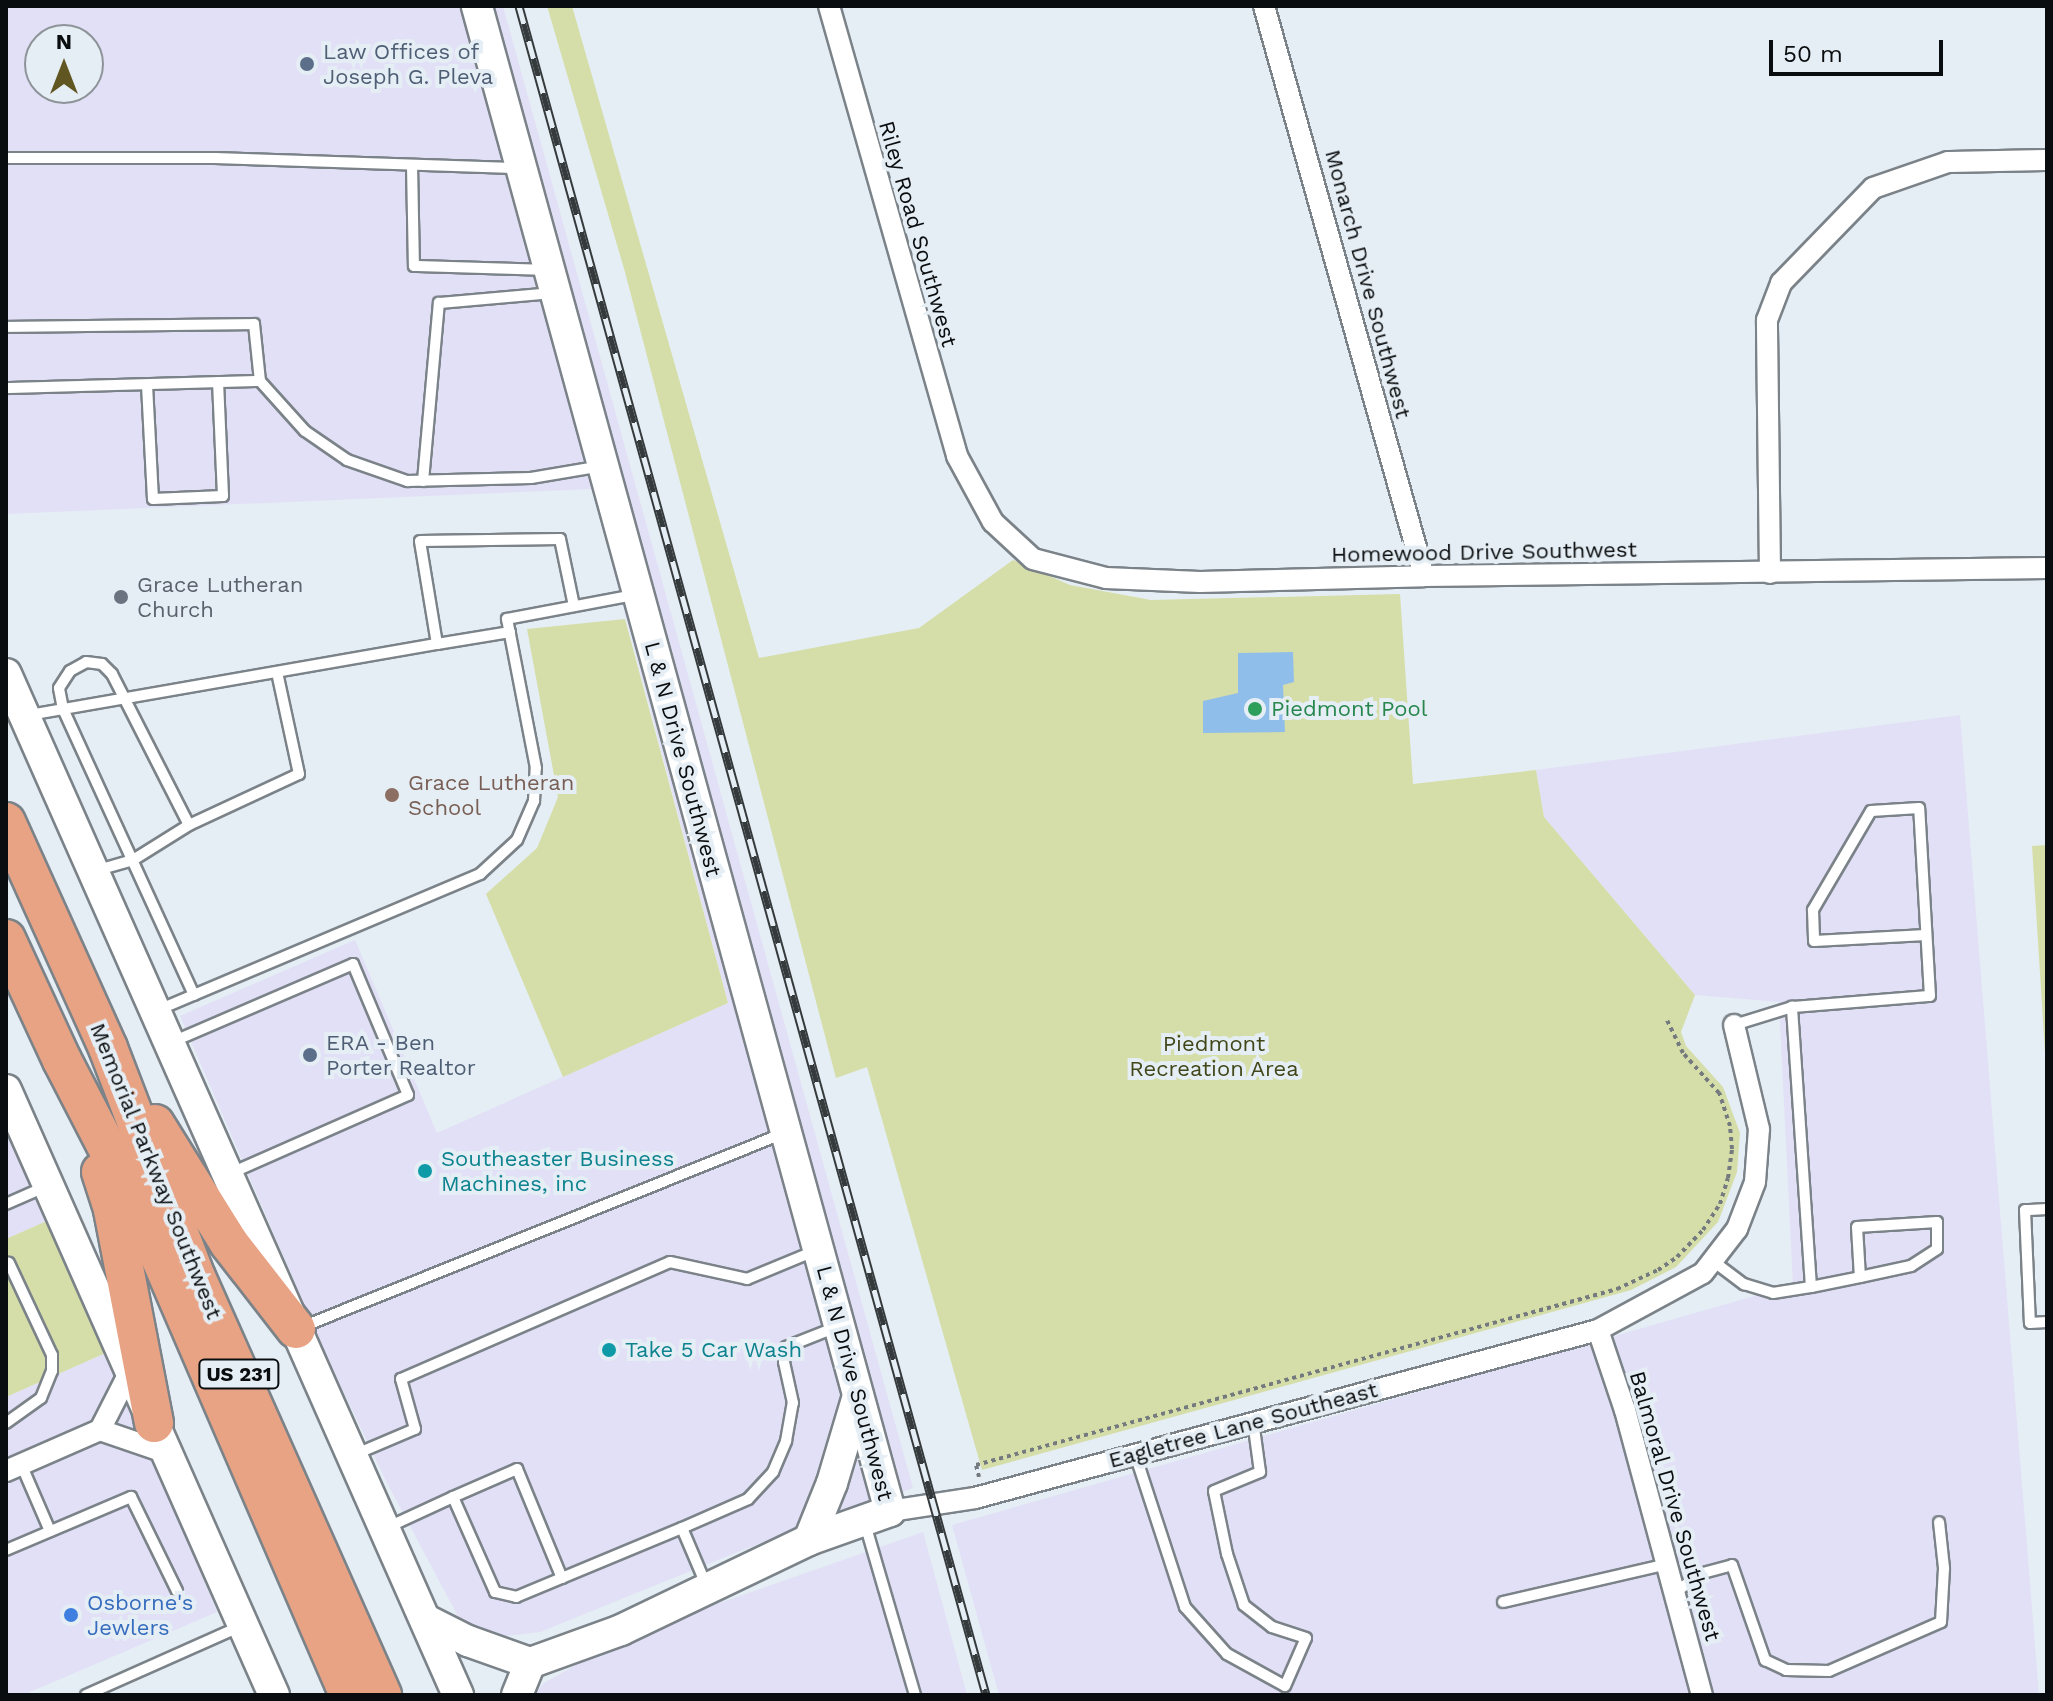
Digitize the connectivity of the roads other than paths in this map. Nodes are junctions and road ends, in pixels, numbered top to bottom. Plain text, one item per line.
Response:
1 (477, 6) edge
2 (829, 6) edge
3 (1264, 6) edge
4 (6, 158) edge
5 (2047, 160) edge
6 (412, 165) junction
7 (523, 169) junction
8 (554, 281) junction
9 (6, 327) edge
10 (260, 381) junction
11 (218, 382) junction
12 (147, 385) junction
13 (6, 388) edge
14 (604, 466) junction
15 (967, 473) joint
16 (423, 481) junction
17 (2047, 568) edge
18 (1770, 573) junction
19 (1424, 576) junction
20 (639, 594) junction
21 (574, 606) junction
22 (510, 632) junction
23 (437, 644) junction
24 (277, 672) junction
25 (14, 696) edge
26 (126, 698) junction
27 (63, 709) junction
28 (6, 822) edge
29 (189, 825) junction
30 (133, 860) junction
31 (94, 871) junction
32 (1926, 935) junction
33 (6, 939) edge
34 (194, 995) junction
35 (1792, 1007) junction
36 (156, 1011) junction
37 (1734, 1025) joint
38 (170, 1043) junction
39 (108, 1048) junction
40 (73, 1081) junction
41 (6, 1090) edge
42 (786, 1132) junction
43 (230, 1173) junction
44 (48, 1185) junction
45 (6, 1204) edge
46 (2047, 1209) edge
47 (819, 1249) junction
48 (1713, 1261) junction
49 (9, 1263) dead end
50 (1860, 1277) junction
51 (1811, 1287) junction
52 (2047, 1322) edge
53 (840, 1325) junction
54 (296, 1329) junction
55 (1598, 1330) junction
56 (130, 1371) junction
57 (858, 1394) junction
58 (1253, 1421) junction
59 (6, 1423) edge
60 (100, 1430) junction
61 (160, 1438) junction
62 (1135, 1454) junction
63 (353, 1455) junction
64 (10, 1468) edge
65 (453, 1497) junction
66 (877, 1516) junction
67 (1939, 1522) dead end
68 (386, 1528) junction
69 (682, 1528) junction
70 (50, 1531) junction
71 (809, 1540) junction
72 (6, 1550) edge
73 (1668, 1564) junction
74 (562, 1578) junction
75 (708, 1589) junction
76 (177, 1591) dead end
77 (1675, 1592) junction
78 (1503, 1602) dead end
79 (426, 1620) junction
80 (243, 1625) junction
81 (530, 1663) junction
82 (86, 1695) edge
83 (274, 1695) edge
84 (349, 1695) edge
85 (382, 1695) edge
86 (458, 1695) edge
87 (517, 1695) edge
88 (915, 1695) edge
89 (1702, 1695) edge

1 - 7 street, L & N Drive Southwest
2 - 15 street, Riley Road Southwest
3 - 19 street, Monarch Drive Southwest
4 - 6 lane
5 - 18 street
6 - 7 lane
6 - 8 lane
7 - 8 street, L & N Drive Southwest
8 - 14 street, L & N Drive Southwest
8 - 16 lane
9 - 10 lane
10 - 11 lane
10 - 16 lane
11 - 12 lane
11 - 12 lane
12 - 13 lane
14 - 16 lane
14 - 20 street, L & N Drive Southwest
15 - 19 street, Homewood Drive Southwest
17 - 18 street, Homewood Drive Southwest
18 - 19 street, Homewood Drive Southwest
20 - 21 lane
20 - 42 street, L & N Drive Southwest
21 - 22 lane
21 - 23 lane
22 - 23 lane
22 - 34 lane
23 - 24 lane
24 - 26 lane
24 - 29 lane
25 - 27 lane
25 - 31 street
26 - 27 lane
26 - 27 lane
26 - 29 lane
27 - 30 lane
28 - 39 highway, Memorial Parkway Southwest / US 231
29 - 30 lane
30 - 31 lane
30 - 34 lane
31 - 36 street
32 - 32 lane
32 - 35 lane
33 - 40 highway, Memorial Parkway Southwest / US 231
34 - 36 lane
35 - 37 lane
35 - 51 lane
36 - 38 street
37 - 48 street, Eagletree Lane Southeast
38 - 43 street
38 - 43 lane
39 - 54 highway
39 - 85 highway, Memorial Parkway Southwest / US 231
40 - 61 highway
40 - 84 highway, Memorial Parkway Southwest / US 231
41 - 44 street
42 - 47 street, L & N Drive Southwest
42 - 54 lane
43 - 54 street
44 - 45 lane
44 - 56 street
46 - 52 lane
47 - 53 street, L & N Drive Southwest
47 - 63 lane
48 - 51 lane
48 - 55 street, Eagletree Lane Southeast
49 - 59 lane
50 - 50 lane
50 - 51 lane
53 - 57 street, L & N Drive Southwest
53 - 69 lane
54 - 63 street
55 - 58 street, Eagletree Lane Southeast
55 - 73 street, Balmoral Drive Southwest
56 - 60 street
56 - 61 street
57 - 66 street, L & N Drive Southwest
57 - 71 street
58 - 62 street, Eagletree Lane Southeast
58 - 62 lane
60 - 61 street
60 - 64 street
61 - 80 street
62 - 66 street, Eagletree Lane Southeast
63 - 68 street
64 - 70 lane
65 - 68 lane
65 - 74 lane
65 - 74 lane
66 - 71 street, Eagletree Lane Southeast
66 - 88 lane
67 - 77 lane
68 - 79 street
69 - 74 lane
69 - 75 lane
70 - 72 lane
70 - 76 lane
71 - 75 street, Eagletree Lane Southeast
73 - 77 street, Balmoral Drive Southwest
73 - 78 lane
75 - 81 street, Eagletree Lane Southeast
77 - 89 street, Balmoral Drive Southwest
79 - 81 street
79 - 86 street
80 - 82 lane
80 - 83 street
81 - 87 street

